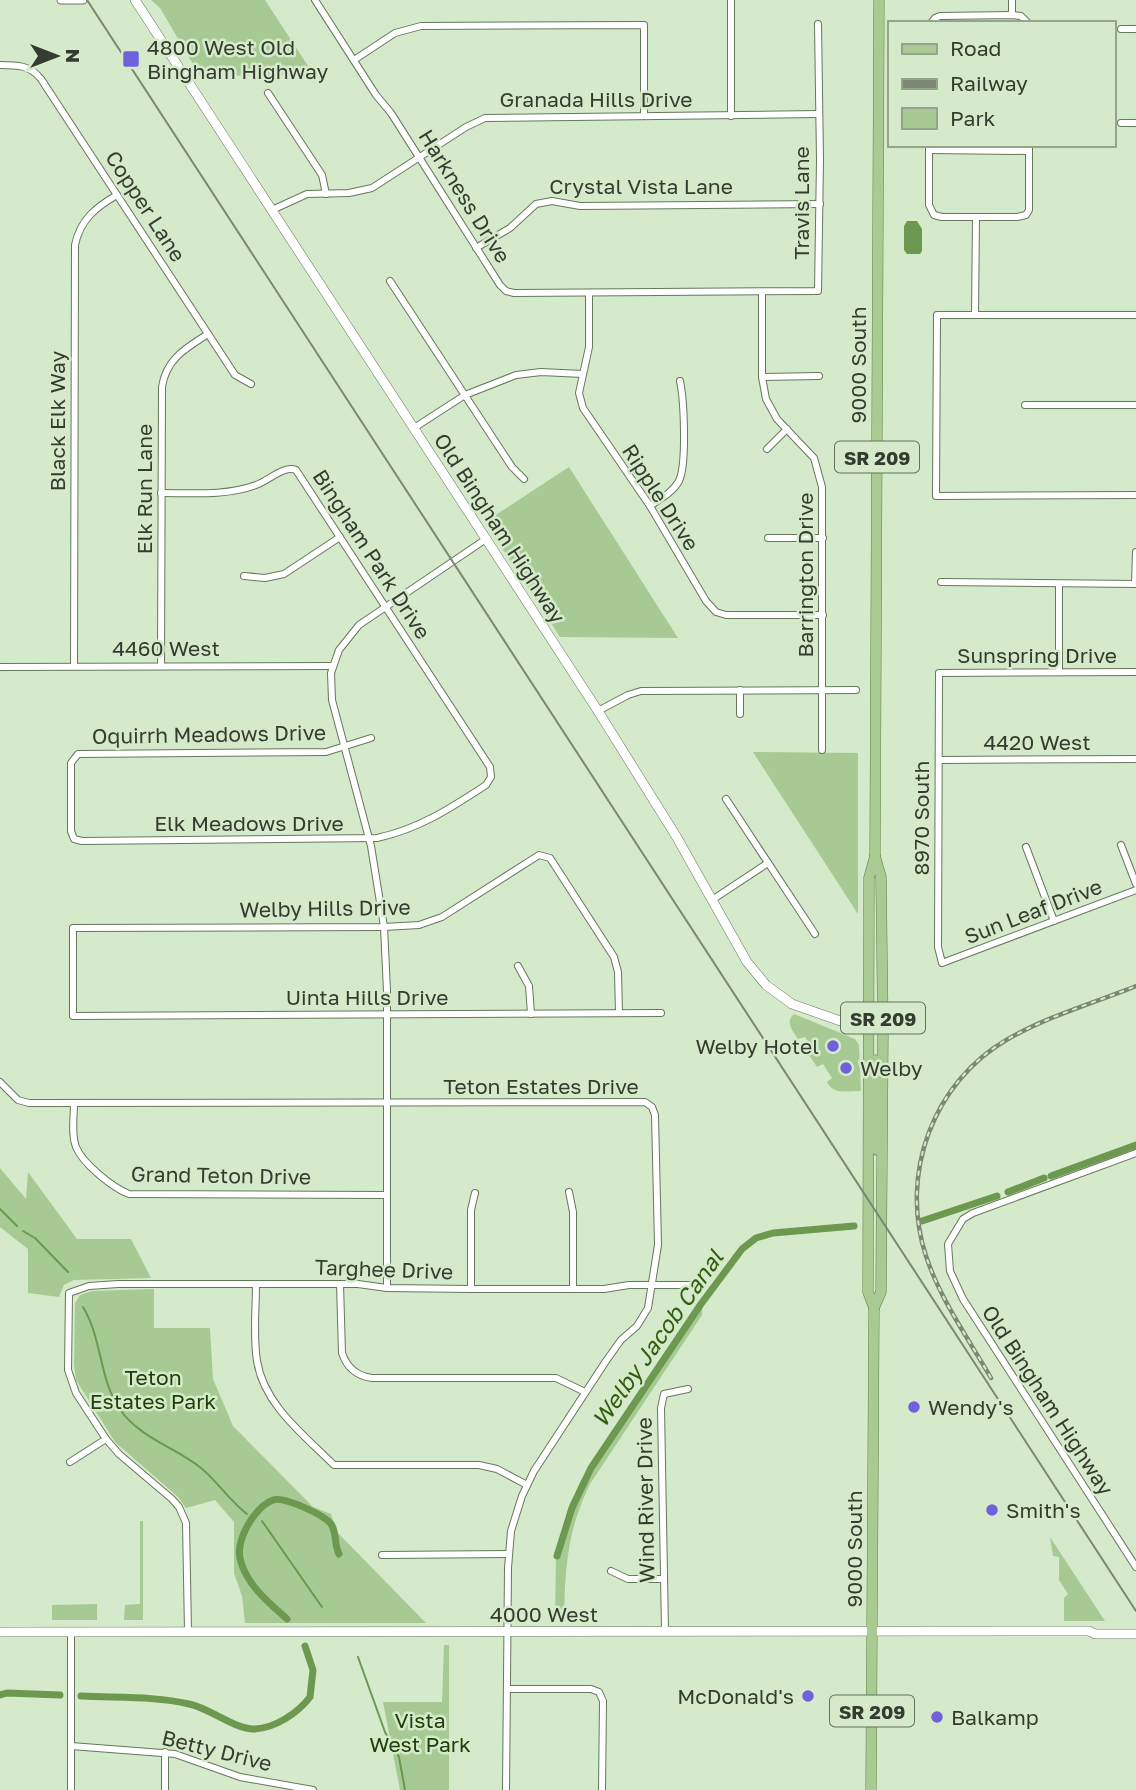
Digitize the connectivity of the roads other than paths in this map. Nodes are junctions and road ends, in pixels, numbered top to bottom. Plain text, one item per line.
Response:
1 (61, 0) edge
2 (83, 0) edge
3 (135, 0) edge
4 (315, 0) edge
5 (731, 0) edge
6 (878, 0) edge
7 (1012, 0) edge
8 (1012, 16) junction
9 (1026, 20) edge
10 (932, 21) edge
11 (818, 24) dead end
12 (1121, 29) dead end
13 (1136, 29) edge
14 (354, 60) junction
15 (0, 65) edge
16 (268, 93) dead end
17 (818, 114) junction
18 (644, 116) junction
19 (731, 116) junction
20 (1121, 123) dead end
21 (1136, 123) edge
22 (929, 148) edge
23 (1028, 148) edge
24 (419, 157) junction
25 (326, 194) junction
26 (117, 195) junction
27 (820, 204) junction
28 (272, 210) junction
29 (976, 217) junction
30 (475, 248) junction
31 (390, 281) dead end
32 (818, 291) joint
33 (589, 293) junction
34 (762, 293) junction
35 (975, 315) junction
36 (1136, 315) edge
37 (208, 334) junction
38 (583, 374) junction
39 (819, 376) dead end
40 (762, 377) junction
41 (680, 381) dead end
42 (251, 384) dead end
43 (465, 395) junction
44 (1025, 405) dead end
45 (1136, 405) edge
46 (414, 428) junction
47 (787, 429) junction
48 (767, 449) dead end
49 (524, 479) dead end
50 (161, 493) junction
51 (1136, 495) edge
52 (650, 506) junction
53 (340, 537) junction
54 (768, 538) dead end
55 (823, 538) junction
56 (486, 539) junction
57 (1136, 552) edge
58 (244, 576) dead end
59 (941, 582) dead end
60 (1059, 584) junction
61 (1135, 584) edge
62 (385, 606) junction
63 (823, 615) junction
64 (74, 666) junction
65 (160, 666) junction
66 (332, 666) junction
67 (0, 667) edge
68 (1136, 672) edge
69 (939, 673) joint
70 (1059, 673) junction
71 (740, 690) junction
72 (823, 690) junction
73 (856, 690) dead end
74 (598, 711) junction
75 (740, 714) dead end
76 (371, 738) dead end
77 (344, 747) junction
78 (822, 750) dead end
79 (75, 756) joint
80 (1136, 759) edge
81 (939, 760) junction
82 (491, 777) joint
83 (726, 799) dead end
84 (369, 839) junction
85 (1121, 845) dead end
86 (1026, 847) dead end
87 (875, 856) junction
88 (768, 863) junction
89 (1136, 884) edge
90 (1136, 890) edge
91 (712, 901) junction
92 (1054, 921) junction
93 (384, 927) junction
94 (815, 934) dead end
95 (942, 962) joint
96 (518, 965) dead end
97 (619, 1013) junction
98 (661, 1013) dead end
99 (531, 1014) junction
100 (387, 1015) junction
101 (73, 1016) joint
102 (869, 1031) junction
103 (0, 1082) edge
104 (74, 1103) junction
105 (387, 1103) junction
106 (1136, 1153) edge
107 (883, 1181) junction
108 (569, 1192) dead end
109 (475, 1193) dead end
110 (387, 1195) junction
111 (256, 1284) junction
112 (340, 1284) junction
113 (652, 1285) junction
114 (699, 1285) dead end
115 (387, 1288) junction
116 (471, 1289) junction
117 (573, 1289) junction
118 (874, 1308) junction
119 (688, 1389) dead end
120 (585, 1392) junction
121 (106, 1439) junction
122 (70, 1462) dead end
123 (527, 1485) junction
124 (382, 1555) dead end
125 (508, 1555) junction
126 (1136, 1567) edge
127 (611, 1572) dead end
128 (664, 1579) junction
129 (1136, 1628) edge
130 (188, 1631) junction
131 (508, 1631) junction
132 (665, 1631) junction
133 (1089, 1631) junction
134 (0, 1632) edge
135 (71, 1632) junction
136 (873, 1632) junction
137 (1136, 1634) edge
138 (507, 1689) junction
139 (71, 1746) junction
140 (165, 1752) junction
141 (71, 1790) edge
142 (165, 1790) edge
143 (313, 1790) edge
144 (506, 1790) edge
145 (602, 1790) edge
146 (871, 1790) edge

1 - 2 street
3 - 28 main road, Old Bingham Highway
4 - 14 street, Harkness Drive
5 - 19 street
6 - 87 main road, 9000 South / SR 209
7 - 8 street
8 - 9 street
8 - 10 street
11 - 17 street, Travis Lane
12 - 13 street
14 - 18 street
14 - 24 street, Harkness Drive
15 - 26 street, Copper Lane
16 - 25 street
17 - 19 street, Granada Hills Drive
17 - 27 street, Travis Lane
18 - 19 street, Granada Hills Drive
18 - 24 street, Granada Hills Drive
20 - 21 street
22 - 23 street
22 - 29 street
23 - 29 street
24 - 25 street, Granada Hills Drive
24 - 30 street, Harkness Drive
25 - 28 street, Granada Hills Drive
26 - 37 street, Copper Lane
26 - 64 street, Black Elk Way
27 - 30 street, Crystal Vista Lane
27 - 32 street, Travis Lane
28 - 46 main road, Old Bingham Highway
29 - 35 street
30 - 33 street, Harkness Drive
31 - 43 street
32 - 34 street, Harkness Drive
33 - 34 street, Harkness Drive
33 - 38 street, Ripple Drive
34 - 40 street, Barrington Drive
35 - 36 street
35 - 51 street
37 - 42 street, Copper Lane
37 - 50 street, Elk Run Lane
38 - 43 street
38 - 52 street, Ripple Drive
39 - 40 street
40 - 47 street, Barrington Drive
41 - 52 street
43 - 46 street
43 - 49 street
44 - 45 street
46 - 56 main road, Old Bingham Highway
47 - 48 street
47 - 55 street, Barrington Drive
50 - 53 street, Bingham Park Drive
50 - 65 street, Elk Run Lane
52 - 63 street, Ripple Drive
53 - 58 street
53 - 62 street, Bingham Park Drive
54 - 55 street
55 - 63 street, Barrington Drive
56 - 62 street
56 - 74 main road, Old Bingham Highway
57 - 61 street
59 - 60 street
60 - 61 street
60 - 70 street
62 - 66 street
62 - 82 street, Bingham Park Drive
63 - 72 street, Barrington Drive
64 - 65 street, 4460 West
64 - 67 street, 4460 West
65 - 66 street, 4460 West
66 - 77 street
68 - 70 street, Sunspring Drive
69 - 70 street, Sunspring Drive
69 - 81 street, 8970 South
71 - 72 street
71 - 74 street
71 - 75 street
72 - 73 street
72 - 78 street, Barrington Drive
74 - 91 main road, Old Bingham Highway
76 - 77 street, Oquirrh Meadows Drive
77 - 79 street, Oquirrh Meadows Drive
77 - 84 street
79 - 84 street, Elk Meadows Drive
80 - 81 street, 4420 West
81 - 95 street, 8970 South
82 - 84 street, Elk Meadows Drive
83 - 88 street
84 - 93 street
85 - 89 street
86 - 92 street
87 - 102 main road, 9000 South / SR 209
87 - 107 main road, 9000 South / SR 209
88 - 91 street
88 - 94 street
90 - 92 street, Sun Leaf Drive
91 - 102 main road, Old Bingham Highway
92 - 95 street, Sun Leaf Drive
93 - 97 street, Welby Hills Drive
93 - 100 street
93 - 101 street, Welby Hills Drive
96 - 99 street
97 - 98 street, Uinta Hills Drive
97 - 99 street, Uinta Hills Drive
99 - 100 street, Uinta Hills Drive
100 - 101 street, Uinta Hills Drive
100 - 105 street
102 - 107 main road
102 - 118 main road, 9000 South / SR 209
103 - 104 street, Teton Estates Drive
104 - 105 street, Teton Estates Drive
104 - 110 street, Grand Teton Drive
105 - 110 street
105 - 113 street, Teton Estates Drive
106 - 126 street, Old Bingham Highway
107 - 118 main road, 9000 South / SR 209
108 - 117 street
109 - 116 street
110 - 115 street
111 - 112 street, Targhee Drive
111 - 121 street, Targhee Drive
111 - 123 street
112 - 115 street, Targhee Drive
112 - 120 street
113 - 114 street, Targhee Drive
113 - 117 street, Targhee Drive
113 - 120 street, Teton Estates Drive
115 - 116 street, Targhee Drive
116 - 117 street, Targhee Drive
118 - 136 main road, 9000 South / SR 209
119 - 128 street, Wind River Drive
120 - 123 street, Teton Estates Drive
121 - 122 street
121 - 130 street
123 - 125 street, Teton Estates Drive
124 - 125 street
125 - 131 street, Teton Estates Drive
127 - 128 street
128 - 132 street, Wind River Drive
129 - 133 main road, 4000 West
130 - 131 main road, 4000 West
130 - 135 main road, 4000 West
131 - 132 main road, 4000 West
131 - 138 street, Teton Estates Drive
132 - 136 main road, 4000 West
133 - 136 main road, 4000 West
133 - 137 main road, 4000 West
134 - 135 main road, 4000 West
135 - 139 street
136 - 146 main road, 9000 South / SR 209
138 - 144 street, Teton Estates Drive
138 - 145 street
139 - 140 street, Betty Drive
139 - 141 street
140 - 142 street
140 - 143 street, Betty Drive

